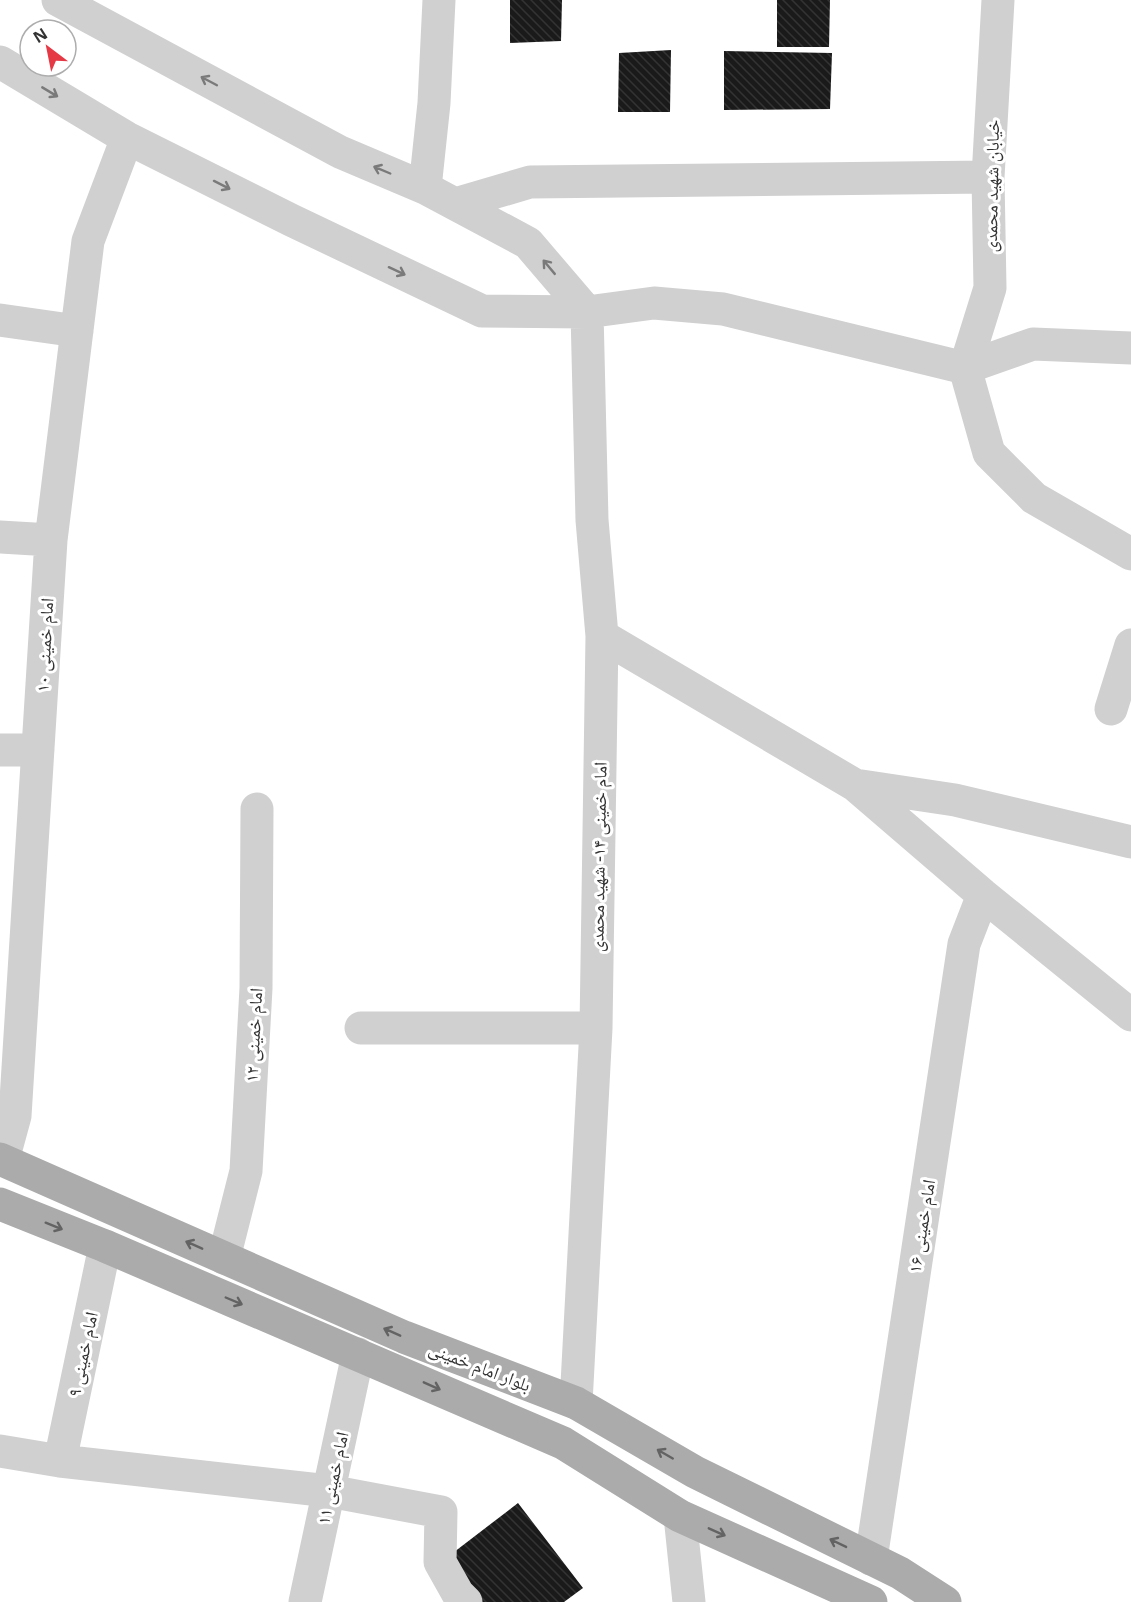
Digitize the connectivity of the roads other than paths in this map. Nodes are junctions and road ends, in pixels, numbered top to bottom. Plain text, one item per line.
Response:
1 (58, 0) edge
2 (439, 0) edge
3 (998, 0) edge
4 (0, 62) edge
5 (127, 138) junction
6 (988, 177) junction
7 (424, 188) junction
8 (455, 204) junction
9 (586, 312) junction
10 (0, 320) edge
11 (76, 331) junction
12 (1131, 348) edge
13 (965, 368) junction
14 (0, 537) edge
15 (51, 540) junction
16 (1131, 554) edge
17 (602, 636) junction
18 (1131, 645) edge
19 (1111, 710) dead end
20 (0, 750) edge
21 (38, 750) junction
22 (855, 784) junction
23 (257, 809) dead end
24 (1131, 842) edge
25 (983, 895) junction
26 (13, 964) edge
27 (1131, 1015) edge
28 (361, 1028) dead end
29 (596, 1028) junction
30 (1, 1160) edge
31 (0, 1204) edge
32 (105, 1246) junction
33 (224, 1258) junction
34 (358, 1354) junction
35 (576, 1403) junction
36 (0, 1451) edge
37 (60, 1461) junction
38 (330, 1491) junction
39 (680, 1516) junction
40 (871, 1559) junction
41 (305, 1602) edge
42 (465, 1602) edge
43 (689, 1602) edge
44 (871, 1602) edge
45 (945, 1602) edge

7 -> 1 street
2 - 7 street
3 - 6 street, خیابان شهید محمدی
4 -> 5 street
5 -> 9 street
5 - 11 street, امام خمینی ۱۰
6 - 8 street
6 - 13 street, خیابان شهید محمدی
7 - 8 street
9 -> 8 street
9 - 13 street
9 - 17 street, امام خمینی ۱۴- شهید محمدی
10 - 11 street
11 - 15 street, امام خمینی ۱۰
12 - 13 street
13 - 16 street
14 - 15 street
15 - 21 street, امام خمینی ۱۰
17 - 22 street
17 - 29 street, امام خمینی ۱۴- شهید محمدی
18 - 19 street
20 - 21 street
21 - 26 street, امام خمینی ۱۰
22 - 24 street
22 - 25 street
23 - 33 street, امام خمینی ۱۲
25 - 27 street
25 - 40 street, امام خمینی ۱۶
26 - 30 street, امام خمینی ۱۰
28 - 29 street
29 - 35 street, امام خمینی ۱۴- شهید محمدی
33 -> 30 main road, بلوار امام خمینی
31 -> 32 main road, بلوار امام خمینی
32 -> 34 main road, بلوار امام خمینی
32 - 37 street, امام خمینی ۹
35 -> 33 main road, بلوار امام خمینی
34 - 38 street, امام خمینی ۱۱
34 -> 39 main road, بلوار امام خمینی
40 -> 35 main road, بلوار امام خمینی
36 - 37 street
37 - 38 street
38 - 41 street, امام خمینی ۱۱
38 - 42 street
39 - 43 street
39 -> 44 main road, بلوار امام خمینی
40 - 45 main road, بلوار امام خمینی

